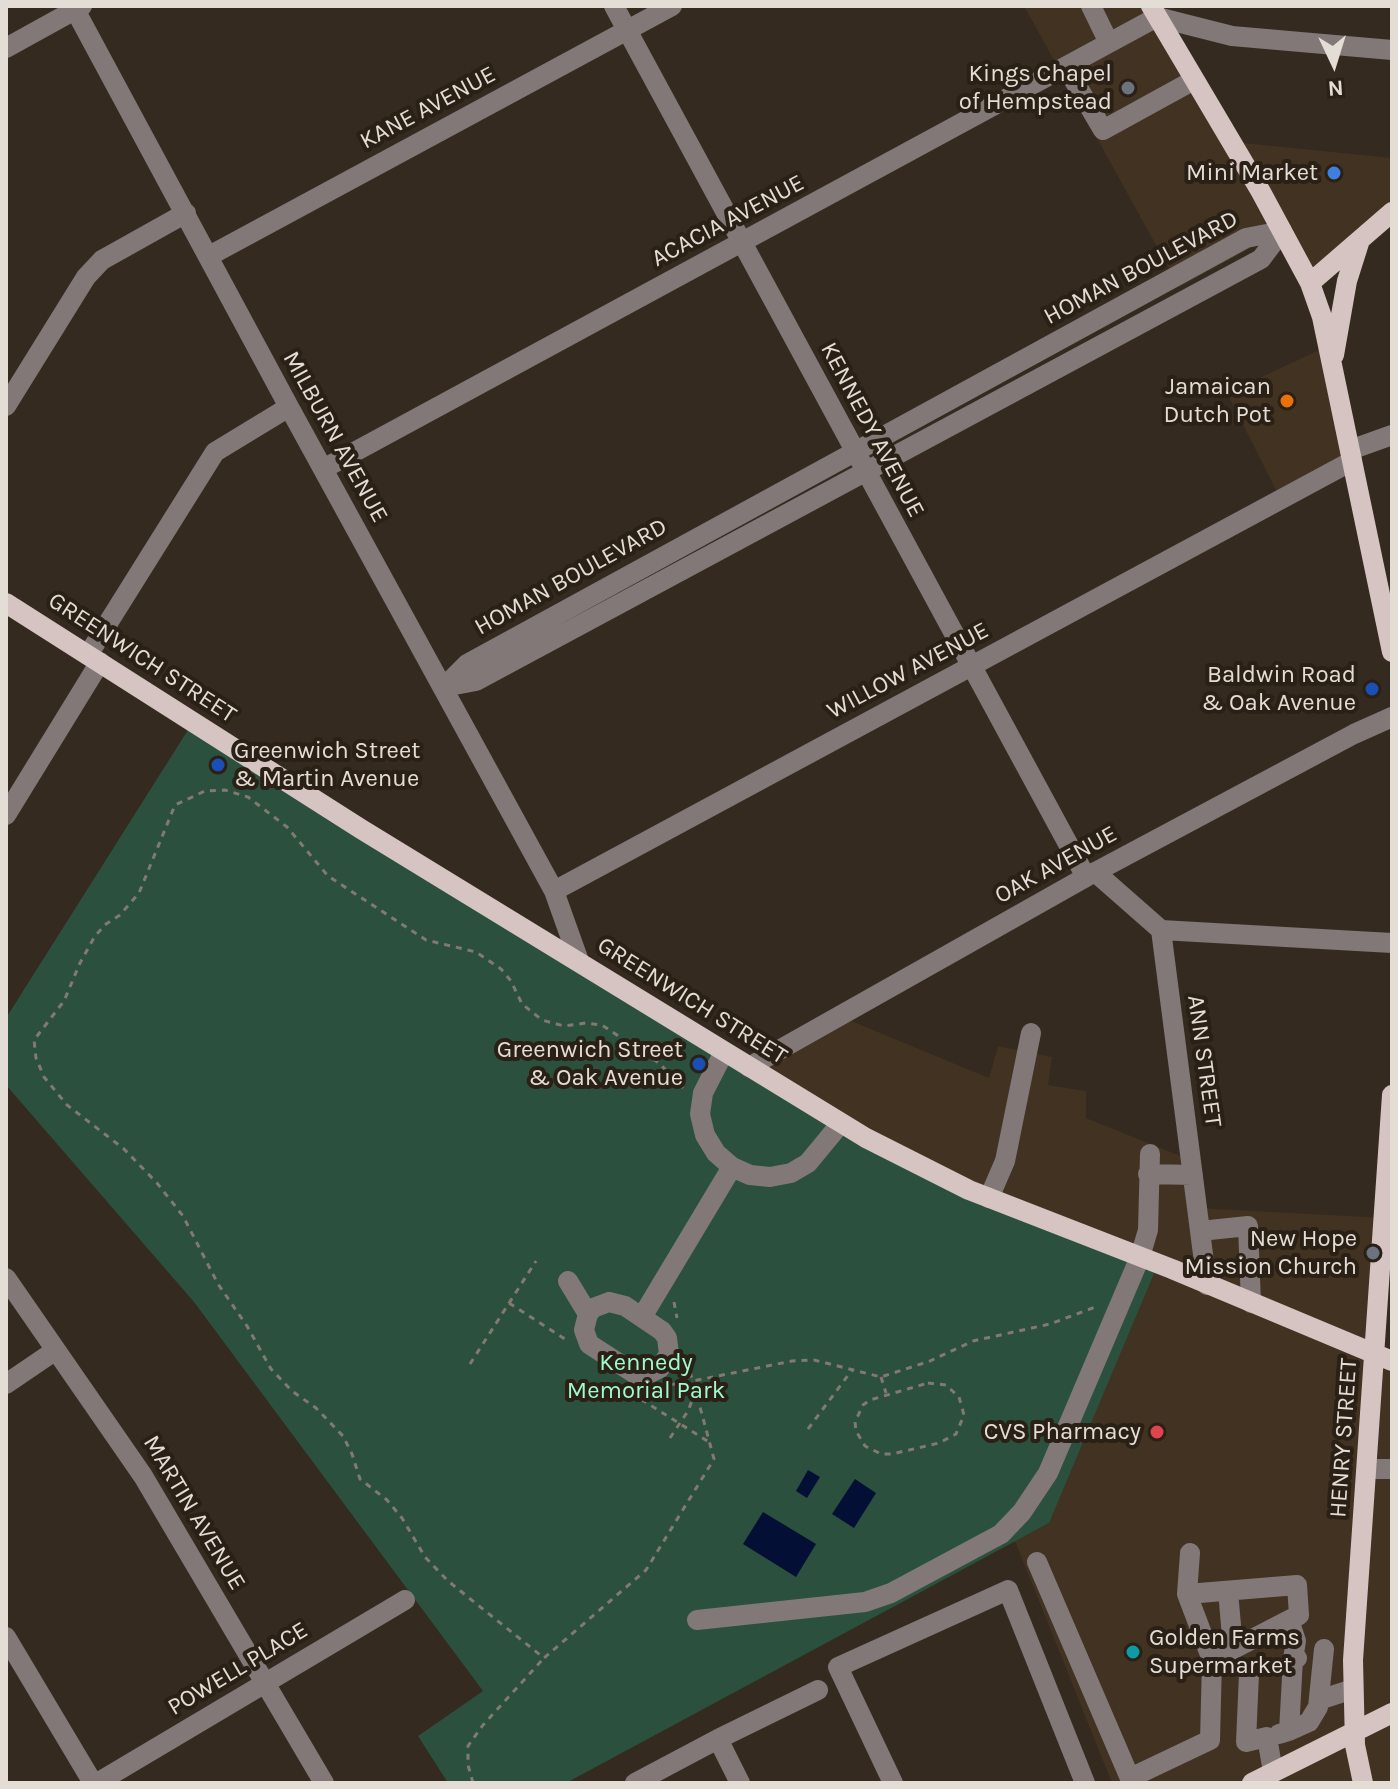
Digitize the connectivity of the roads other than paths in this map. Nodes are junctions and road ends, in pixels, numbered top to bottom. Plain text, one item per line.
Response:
1 (614, 6) edge
2 (672, 6) edge
3 (1091, 6) edge
4 (77, 7) edge
5 (1155, 10) edge
6 (627, 30) junction
7 (1109, 43) junction
8 (6, 48) edge
9 (1392, 50) edge
10 (1066, 67) junction
11 (1194, 80) junction
12 (1392, 212) edge
13 (186, 213) junction
14 (1282, 231) junction
15 (1360, 240) junction
16 (742, 243) junction
17 (209, 256) junction
18 (1310, 283) junction
19 (1066, 337) junction
20 (1077, 358) junction
21 (1332, 367) junction
22 (6, 406) edge
23 (289, 407) junction
24 (1392, 435) edge
25 (855, 452) junction
26 (1351, 456) junction
27 (323, 469) junction
28 (866, 473) junction
29 (647, 566) junction
30 (656, 585) junction
31 (6, 603) edge
32 (1392, 652) edge
33 (94, 659) junction
34 (972, 667) junction
35 (444, 687) junction
36 (1392, 717) edge
37 (6, 815) edge
38 (1091, 875) junction
39 (554, 891) junction
40 (1161, 930) junction
41 (1392, 943) edge
42 (579, 961) junction
43 (1031, 1033) dead end
44 (724, 1052) junction
45 (749, 1067) junction
46 (1392, 1095) edge
47 (841, 1123) junction
48 (732, 1167) junction
49 (1193, 1175) junction
50 (989, 1198) junction
51 (1200, 1231) junction
52 (1140, 1257) junction
53 (6, 1278) edge
54 (568, 1281) dead end
55 (1207, 1285) junction
56 (1251, 1303) junction
57 (588, 1314) junction
58 (642, 1317) junction
59 (56, 1350) junction
60 (1384, 1358) edge
61 (6, 1384) edge
62 (1367, 1469) junction
63 (1392, 1469) edge
64 (1190, 1553) dead end
65 (1037, 1562) dead end
66 (1228, 1591) junction
67 (1187, 1594) junction
68 (405, 1600) dead end
69 (697, 1620) dead end
70 (1289, 1620) junction
71 (6, 1637) edge
72 (1356, 1639) junction
73 (1233, 1648) junction
74 (1212, 1660) junction
75 (1249, 1674) dead end
76 (1307, 1674) junction
77 (266, 1683) junction
78 (1353, 1689) junction
79 (818, 1690) dead end
80 (1392, 1713) edge
81 (1289, 1731) junction
82 (1355, 1731) junction
83 (1267, 1737) junction
84 (718, 1739) junction
85 (1210, 1740) junction
86 (1246, 1742) junction
87 (1273, 1772) junction
88 (1131, 1781) edge
89 (95, 1783) edge
90 (324, 1783) edge
91 (635, 1783) edge
92 (740, 1783) edge
93 (893, 1783) edge
94 (1085, 1783) edge
95 (1252, 1783) edge
96 (1363, 1783) edge

1 - 6 street, KENNEDY AVENUE
2 - 6 street, KANE AVENUE
3 - 7 street
4 - 8 street
4 - 13 street, MILBURN AVENUE
5 - 7 street, ACACIA AVENUE
5 - 9 street
5 - 11 main road
6 - 16 street, KENNEDY AVENUE
6 - 17 street, KANE AVENUE
7 - 10 street, ACACIA AVENUE
10 - 11 street
10 - 16 street, ACACIA AVENUE
11 - 14 main road
12 - 15 main road
13 - 17 street, MILBURN AVENUE
13 - 22 street
14 - 18 main road
14 - 19 street, HOMAN BOULEVARD
14 - 20 street, HOMAN BOULEVARD
15 - 18 main road
15 - 21 main road
16 - 25 street, KENNEDY AVENUE
16 - 27 street, ACACIA AVENUE
17 - 23 street, MILBURN AVENUE
18 - 21 main road
19 - 20 street
19 - 25 street, HOMAN BOULEVARD
20 - 28 street, HOMAN BOULEVARD
21 - 26 main road
23 - 27 street, MILBURN AVENUE
23 - 33 street
24 - 26 street, WILLOW AVENUE
25 - 28 street, KENNEDY AVENUE
25 - 29 street, HOMAN BOULEVARD
26 - 32 main road
26 - 34 street, WILLOW AVENUE
27 - 35 street, MILBURN AVENUE
28 - 30 street, HOMAN BOULEVARD
28 - 34 street, KENNEDY AVENUE
29 - 30 street
29 - 35 street, HOMAN BOULEVARD
30 - 35 street, HOMAN BOULEVARD
31 - 33 main road, GREENWICH STREET
33 - 37 street
33 - 42 main road, GREENWICH STREET
34 - 38 street, KENNEDY AVENUE
34 - 39 street, WILLOW AVENUE
35 - 39 street, MILBURN AVENUE
36 - 38 street, OAK AVENUE
38 - 40 street
38 - 45 street, OAK AVENUE
39 - 42 street
40 - 41 street
40 - 49 street, ANN STREET
42 - 44 main road, GREENWICH STREET
43 - 50 street
44 - 45 main road, GREENWICH STREET
44 - 48 street
45 - 47 main road, GREENWICH STREET
46 - 60 main road, HENRY STREET
47 - 48 street
47 - 50 main road, GREENWICH STREET
48 - 58 street
49 - 51 street, ANN STREET
49 - 52 street
50 - 52 main road, GREENWICH STREET
51 - 55 street, ANN STREET
51 - 56 street
52 - 55 main road, GREENWICH STREET
52 - 69 street
53 - 59 street, MARTIN AVENUE
54 - 57 street
55 - 56 main road, GREENWICH STREET
56 - 60 main road, GREENWICH STREET
57 - 58 street
57 - 58 street
59 - 61 street
59 - 77 street, MARTIN AVENUE
60 - 62 main road, HENRY STREET
62 - 63 street
62 - 72 main road, HENRY STREET
64 - 67 street
65 - 88 street
66 - 67 street
66 - 70 street
66 - 73 street
67 - 74 street
68 - 77 street, POWELL PLACE
70 - 73 street
70 - 76 street
71 - 89 street
72 - 76 street
72 - 78 main road, HENRY STREET
73 - 74 street
74 - 85 street
75 - 86 street
76 - 78 street
76 - 81 street
76 - 81 street
77 - 89 street, POWELL PLACE
77 - 90 street, MARTIN AVENUE
78 - 82 main road, HENRY STREET
79 - 84 street
80 - 82 main road
81 - 83 street
82 - 87 main road
82 - 96 main road, HENRY STREET
83 - 86 street
83 - 87 street
84 - 91 street
84 - 92 street
85 - 86 street
85 - 88 street
87 - 95 main road
93 - 94 street

